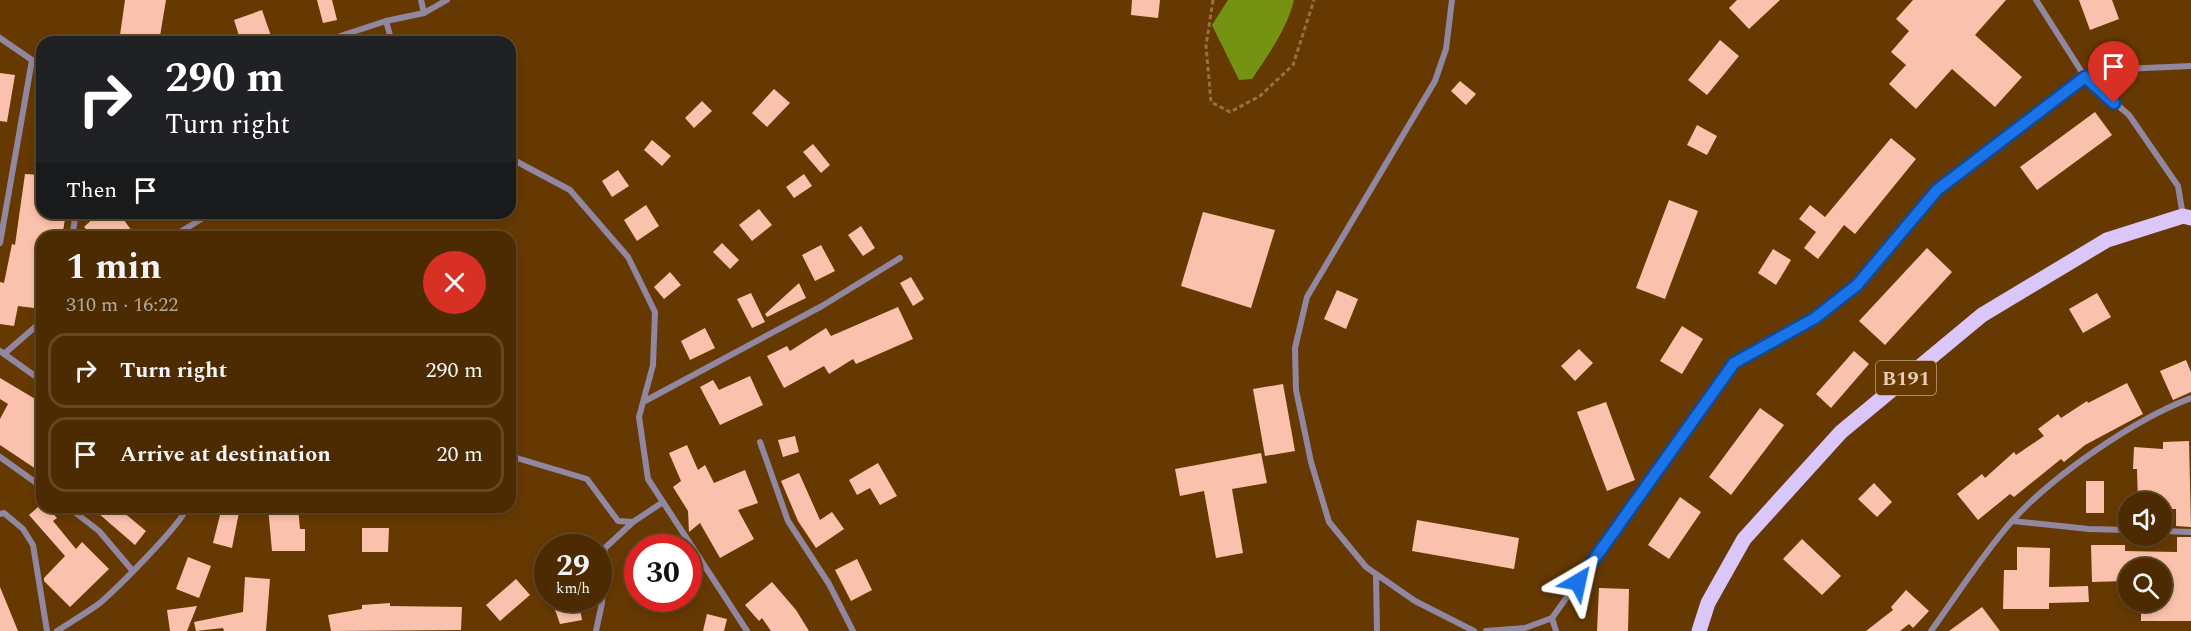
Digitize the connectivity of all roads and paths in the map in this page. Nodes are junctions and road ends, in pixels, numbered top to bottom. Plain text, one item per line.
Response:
1 (421, 0) edge
2 (447, 0) edge
3 (1213, 0) edge
4 (1314, 0) edge
5 (1452, 0) edge
6 (2036, 0) edge
7 (424, 13) junction
8 (386, 21) junction
9 (340, 36) edge
10 (390, 36) edge
11 (0, 38) edge
12 (32, 60) junction
13 (36, 61) edge
14 (2191, 66) edge
15 (2085, 77) junction
16 (516, 161) edge
17 (2187, 217) edge
18 (201, 219) edge
19 (182, 231) edge
20 (0, 243) edge
21 (900, 258) dead end
22 (36, 326) edge
23 (2, 353) edge
24 (36, 377) edge
25 (2191, 398) edge
26 (645, 401) junction
27 (760, 442) dead end
28 (0, 457) edge
29 (516, 458) edge
30 (36, 483) edge
31 (663, 502) junction
32 (76, 513) edge
33 (185, 513) edge
34 (0, 514) edge
35 (2012, 521) junction
36 (633, 522) junction
37 (2118, 530) edge
38 (2172, 531) edge
39 (2191, 532) edge
40 (132, 570) junction
41 (1376, 574) junction
42 (1552, 618) junction
43 (46, 631) edge
44 (57, 631) edge
45 (596, 631) edge
46 (747, 631) edge
47 (853, 631) edge
48 (1377, 631) edge
49 (1474, 631) edge
50 (1486, 631) edge
51 (1556, 631) edge
52 (1700, 631) edge
53 (1930, 631) edge

1 - 7 street
2 - 7 street
3 - 4 path
5 - 41 street
6 - 15 street
7 - 8 street
8 - 9 street
8 - 10 street
11 - 12 street
12 - 13 street
12 - 20 street
14 - 15 street
15 - 17 street
15 - 42 street
16 - 26 street
17 - 52 main road, B191
18 - 19 street
21 - 26 street
22 - 23 street
23 - 24 street
25 - 35 street
26 - 31 street
27 - 47 street
28 - 30 street
29 - 36 street
31 - 36 street
31 - 46 street
32 - 40 street
33 - 40 street
34 - 43 street
35 - 37 street
35 - 53 street
36 - 45 street
38 - 39 street
40 - 44 street
41 - 48 street
41 - 49 street
42 - 50 street
42 - 51 street

